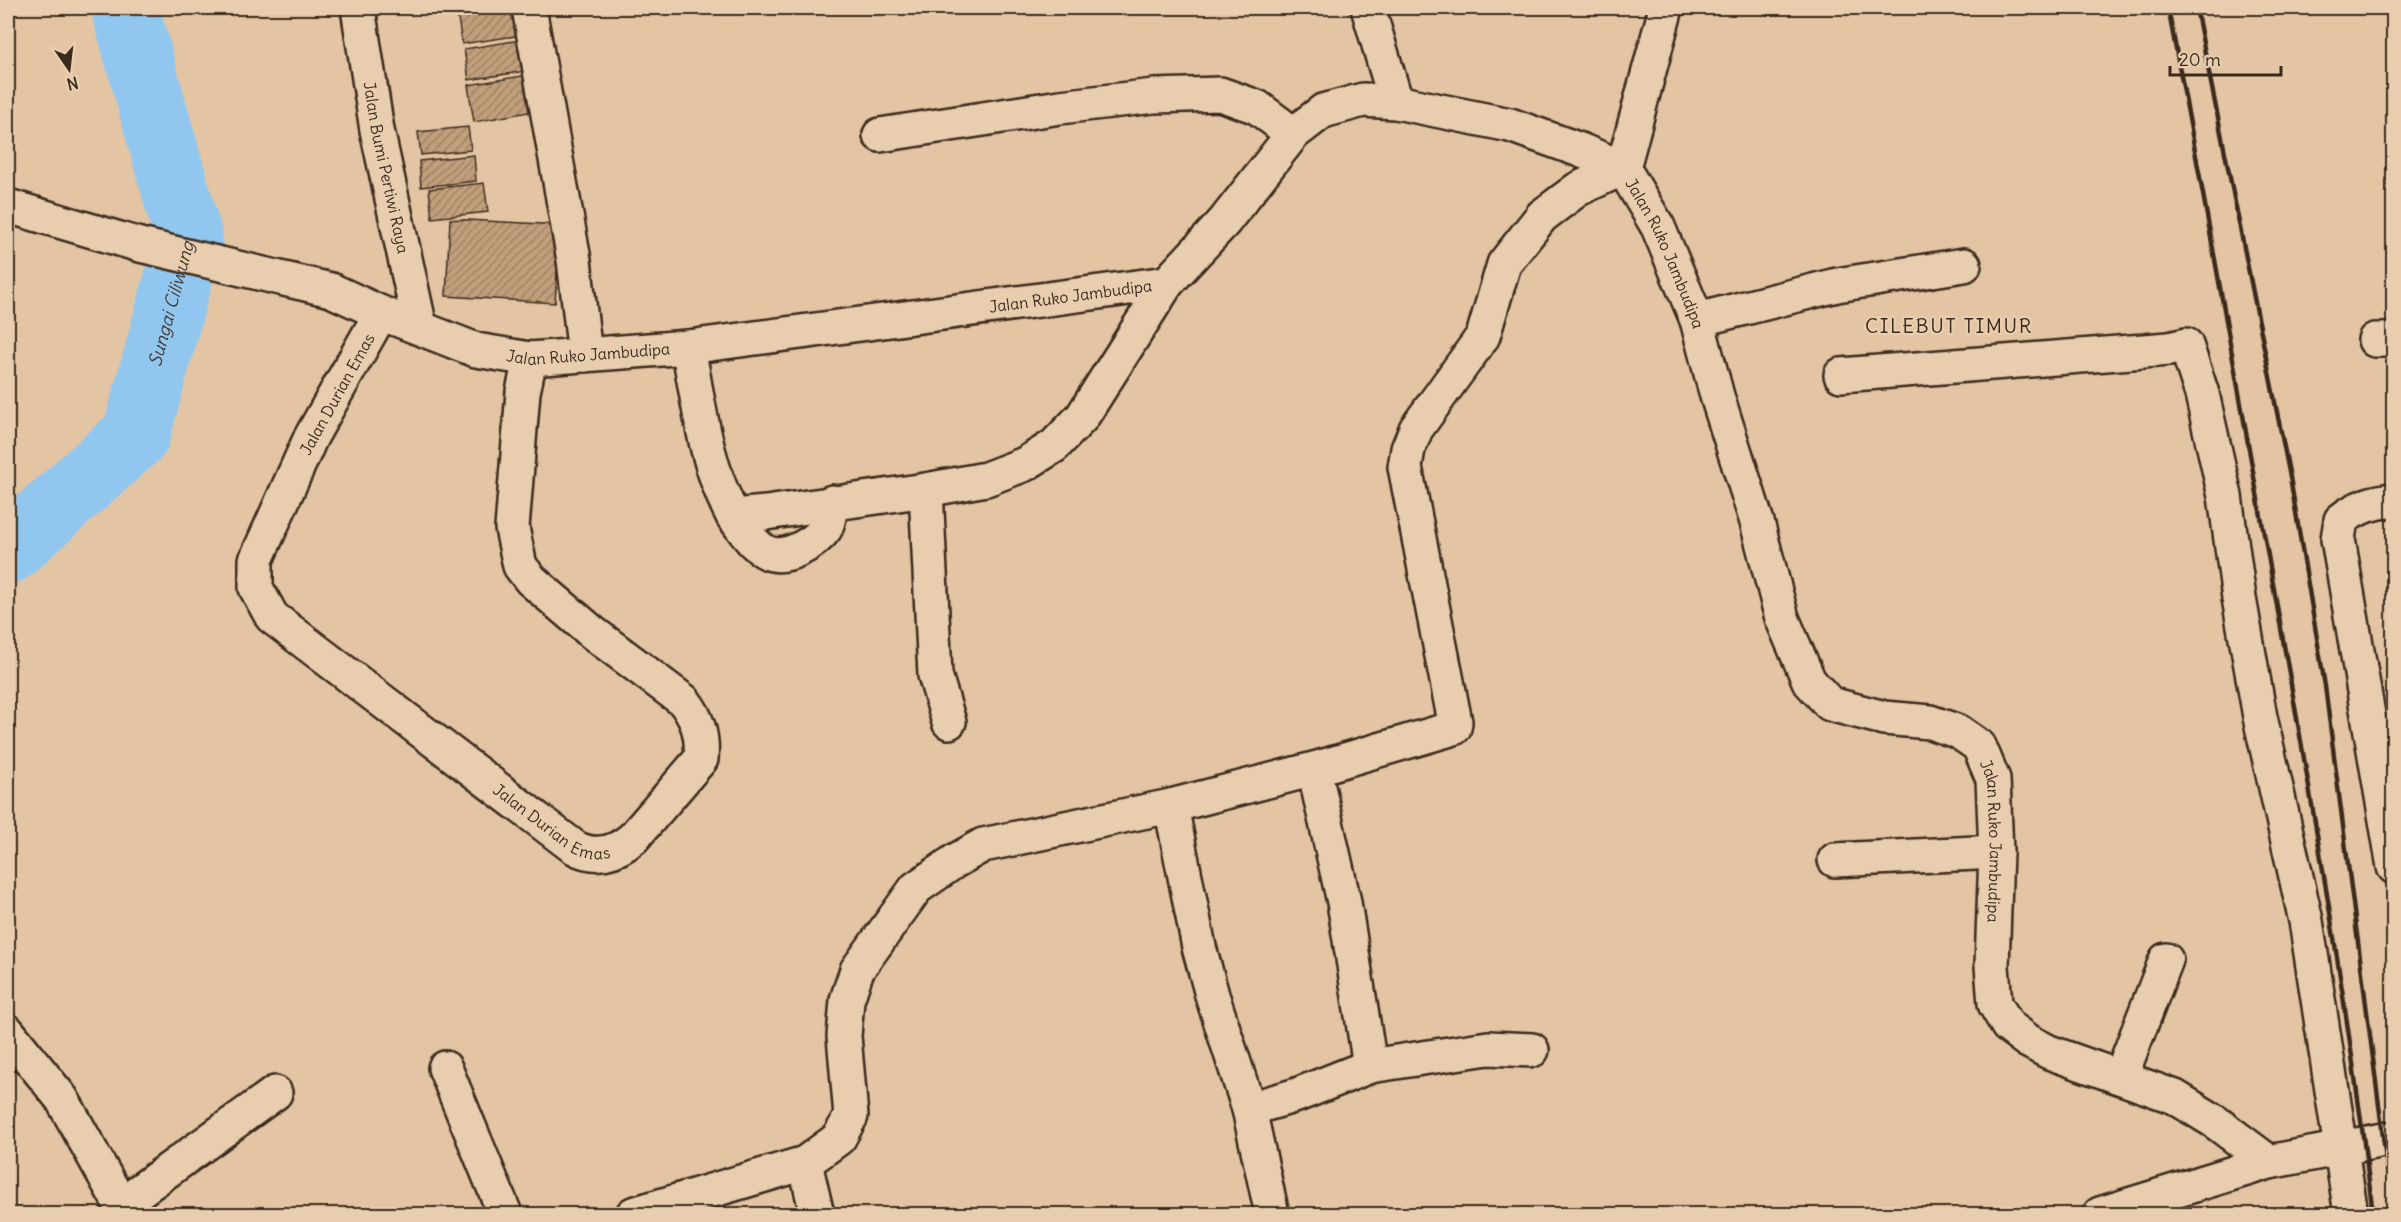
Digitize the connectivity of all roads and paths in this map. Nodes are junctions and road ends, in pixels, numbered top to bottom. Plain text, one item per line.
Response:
1 (358, 8) edge
2 (529, 8) edge
3 (1368, 8) edge
4 (1666, 8) edge
5 (1396, 102) junction
6 (1293, 134) junction
7 (880, 135) dead end
8 (1623, 168) junction
9 (8, 206) edge
10 (1964, 265) dead end
11 (1167, 283) junction
12 (381, 313) junction
13 (1697, 320) junction
14 (420, 327) junction
15 (688, 347) junction
16 (585, 355) junction
17 (530, 359) junction
18 (1841, 375) dead end
19 (926, 490) junction
20 (2394, 500) edge
21 (832, 502) junction
22 (733, 516) junction
23 (949, 722) dead end
24 (1314, 769) junction
25 (1171, 806) junction
26 (1996, 852) junction
27 (1835, 860) dead end
28 (2394, 867) edge
29 (2166, 960) dead end
30 (8, 1032) edge
31 (1532, 1050) dead end
32 (1370, 1066) junction
33 (445, 1068) dead end
34 (2121, 1076) junction
35 (275, 1093) dead end
36 (1249, 1109) junction
37 (2394, 1138) edge
38 (2342, 1149) junction
39 (805, 1162) junction
40 (2269, 1162) junction
41 (123, 1210) edge
42 (505, 1215) edge
43 (633, 1215) edge
44 (817, 1215) edge
45 (1272, 1215) edge
46 (2100, 1215) edge
47 (2351, 1215) edge

1 - 14 street, Jalan Bumi Pertiwi Raya
2 - 16 street
3 - 5 street
4 - 8 street
5 - 6 street, Jalan Ruko Jambudipa
5 - 8 street, Jalan Ruko Jambudipa
6 - 7 street
6 - 11 street, Jalan Ruko Jambudipa
8 - 13 street, Jalan Ruko Jambudipa
8 - 24 street
9 - 12 street, Jalan Ruko Jambudipa
10 - 13 street
11 - 15 street, Jalan Ruko Jambudipa
11 - 19 street
12 - 14 street, Jalan Ruko Jambudipa
12 - 17 street, Jalan Durian Emas
13 - 26 street, Jalan Ruko Jambudipa
14 - 17 street, Jalan Ruko Jambudipa
15 - 16 street, Jalan Ruko Jambudipa
15 - 22 street
16 - 17 street, Jalan Ruko Jambudipa
18 - 38 street
19 - 21 street
19 - 23 street
20 - 28 street
21 - 22 street
21 - 22 street
24 - 25 street
24 - 32 street
25 - 36 street
25 - 39 street
26 - 27 street
26 - 34 street, Jalan Ruko Jambudipa
29 - 34 street
30 - 41 street
31 - 32 street
32 - 36 street
33 - 42 street
34 - 40 street, Jalan Ruko Jambudipa
35 - 41 street
36 - 45 street
37 - 38 street
38 - 40 street
38 - 47 street
39 - 43 street
39 - 44 street
40 - 46 street

